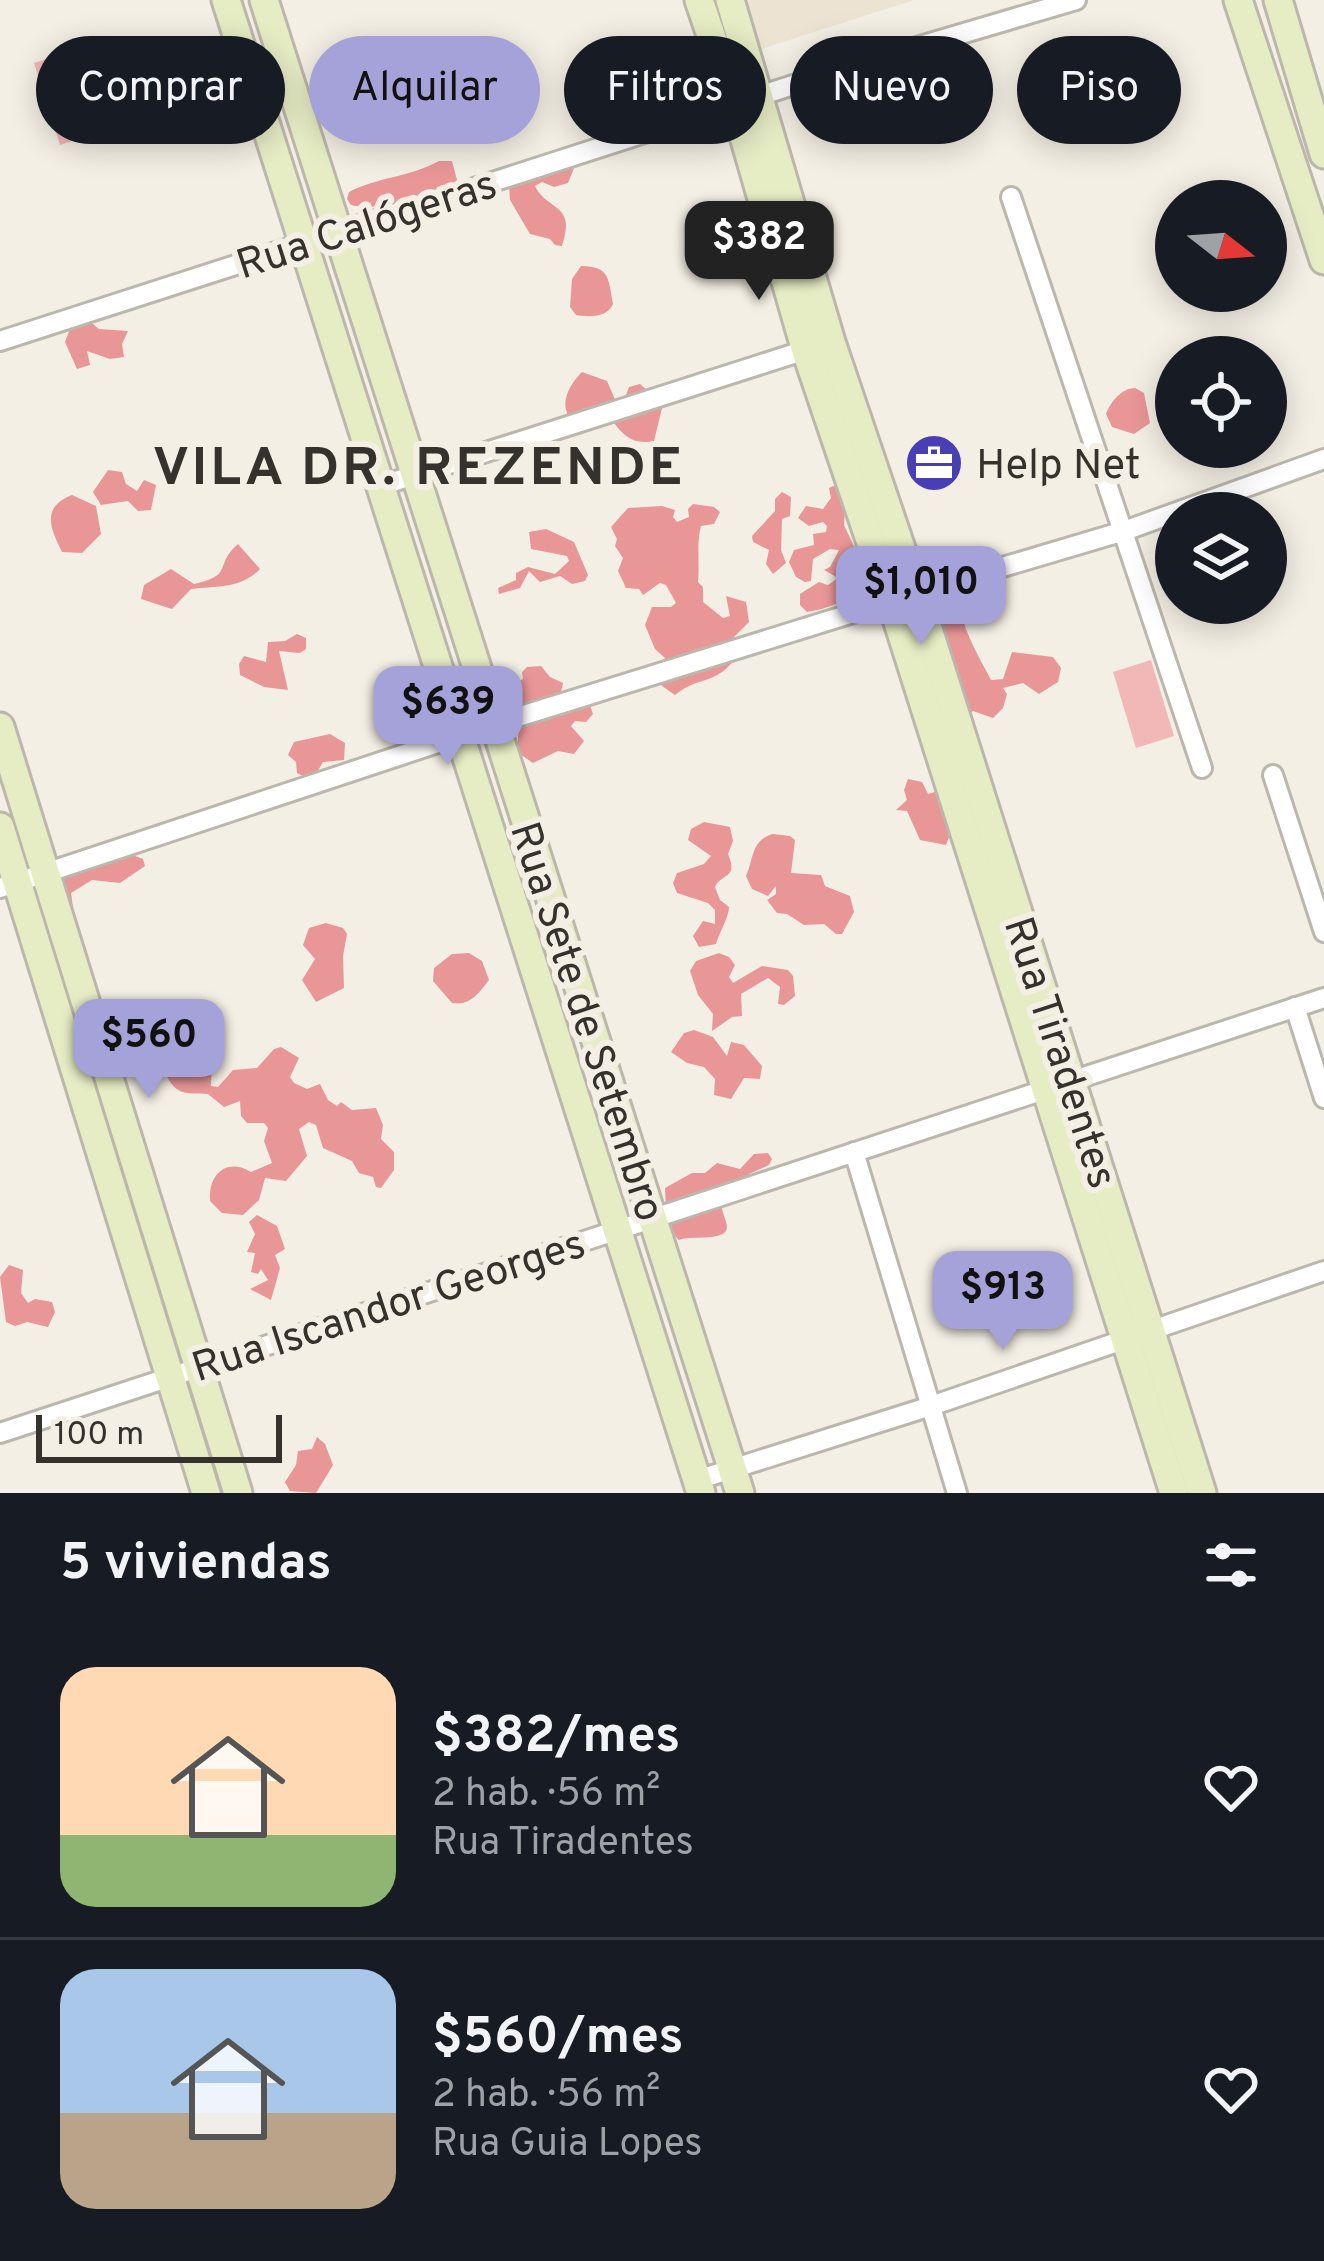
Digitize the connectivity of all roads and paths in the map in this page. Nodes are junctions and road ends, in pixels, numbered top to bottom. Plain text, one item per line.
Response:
1 (264, 0) edge
2 (699, 0) edge
3 (730, 0) edge
4 (1076, 0) edge
5 (1238, 0) edge
6 (1278, 0) edge
7 (234, 2) edge
8 (717, 36) edge
9 (736, 36) edge
10 (766, 95) edge
11 (611, 144) edge
12 (761, 144) edge
13 (1324, 154) edge
14 (1011, 197) dead end
15 (337, 232) junction
16 (303, 244) junction
17 (1324, 260) edge
18 (0, 340) edge
19 (818, 346) junction
20 (1324, 460) edge
21 (415, 475) junction
22 (380, 486) junction
23 (1124, 531) junction
24 (904, 597) junction
25 (495, 724) junction
26 (0, 727) edge
27 (460, 736) junction
28 (1202, 768) dead end
29 (1273, 775) dead end
30 (0, 827) edge
31 (45, 873) junction
32 (9, 885) edge
33 (1324, 932) edge
34 (1324, 998) edge
35 (1294, 1007) junction
36 (1058, 1086) junction
37 (1324, 1099) edge
38 (854, 1152) junction
39 (652, 1218) junction
40 (617, 1231) junction
41 (1324, 1270) edge
42 (1137, 1334) junction
43 (198, 1366) junction
44 (169, 1375) junction
45 (931, 1406) junction
46 (0, 1433) edge
47 (736, 1480) edge
48 (699, 1487) edge
49 (206, 1493) edge
50 (238, 1493) edge
51 (957, 1493) edge
52 (1174, 1493) edge
53 (1202, 1493) edge

1 - 15 main road, Rua Sete de Setembro
2 - 8 main road, Rua Tiradentes
3 - 9 main road, Rua Tiradentes
4 - 10 street, Rua Calógeras
5 - 17 main road
6 - 13 main road
7 - 16 main road, Rua Sete de Setembro
11 - 15 street, Rua Calógeras
12 - 19 main road, Rua Tiradentes
14 - 23 street
15 - 16 street, Rua Calógeras
15 - 21 main road, Rua Sete de Setembro
16 - 18 street, Rua Calógeras
16 - 22 main road, Rua Sete de Setembro
19 - 21 street
19 - 24 main road, Rua Tiradentes
20 - 23 street
21 - 22 street
21 - 25 main road, Rua Sete de Setembro
22 - 27 main road, Rua Sete de Setembro
23 - 24 street
23 - 28 street
24 - 25 street
24 - 36 main road, Rua Tiradentes
25 - 27 street
25 - 39 main road, Rua Sete de Setembro
26 - 31 main road
27 - 31 street
27 - 40 main road, Rua Sete de Setembro
29 - 33 street
30 - 32 main road
31 - 32 street
31 - 43 main road
32 - 44 main road
34 - 35 street, Rua Iscandor Georges
35 - 36 street, Rua Iscandor Georges
35 - 37 street
36 - 38 street, Rua Iscandor Georges
36 - 42 main road, Rua Tiradentes
38 - 39 street, Rua Iscandor Georges
38 - 45 street
39 - 40 street, Rua Iscandor Georges
39 - 47 main road, Rua Sete de Setembro
40 - 43 street, Rua Iscandor Georges
40 - 48 main road, Rua Sete de Setembro
41 - 42 street
42 - 45 street
42 - 52 main road, Rua Tiradentes
42 - 53 main road, Rua Tiradentes
43 - 44 street, Rua Iscandor Georges
43 - 50 main road
44 - 46 street, Rua Iscandor Georges
44 - 49 main road
45 - 47 street
45 - 51 street
47 - 48 street

